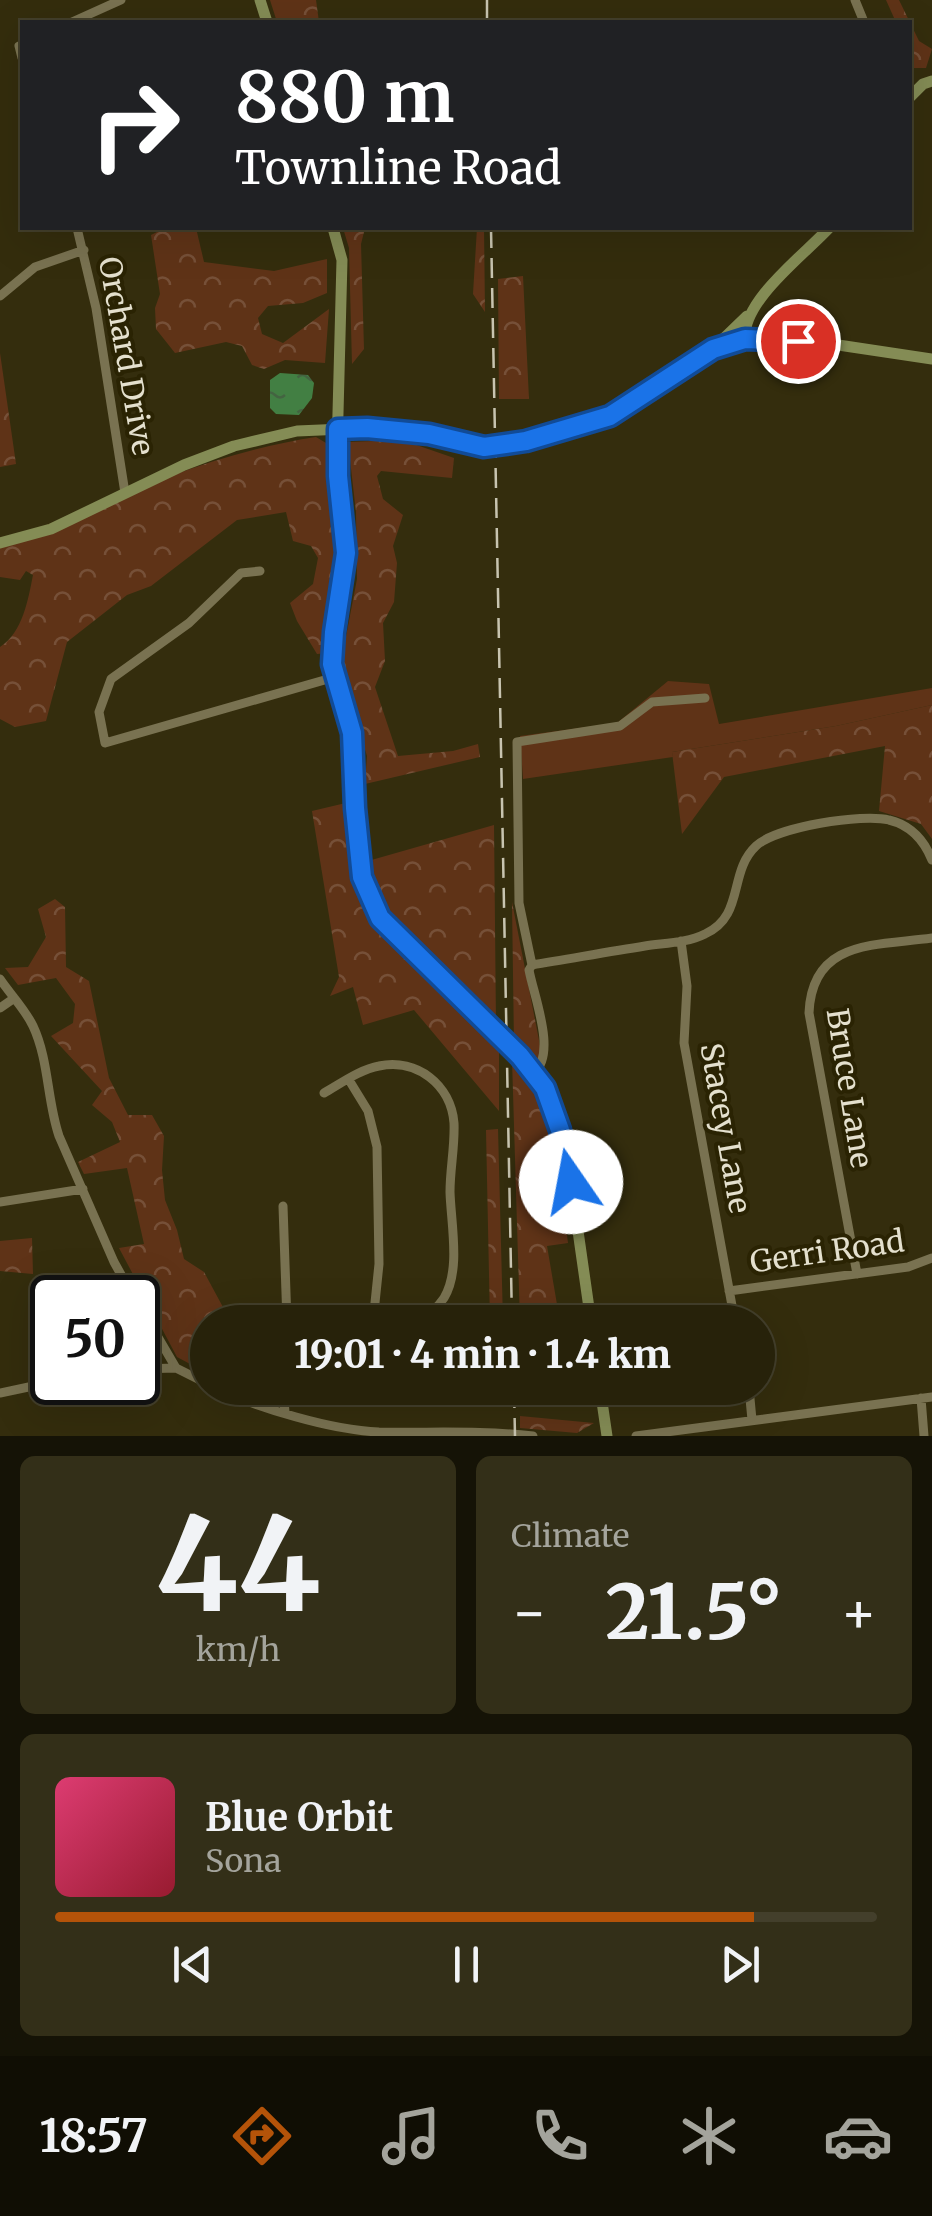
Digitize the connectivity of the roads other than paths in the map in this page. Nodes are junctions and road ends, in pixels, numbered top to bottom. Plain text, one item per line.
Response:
1 (121, 0) edge
2 (76, 20) edge
3 (932, 81) edge
4 (912, 95) edge
5 (78, 230) edge
6 (333, 230) edge
7 (827, 230) edge
8 (84, 250) junction
9 (0, 296) edge
10 (750, 314) junction
11 (745, 339) junction
12 (713, 349) junction
13 (932, 358) edge
14 (338, 429) junction
15 (125, 493) junction
16 (0, 543) edge
17 (260, 571) dead end
18 (335, 677) junction
19 (706, 698) dead end
20 (932, 860) edge
21 (932, 938) edge
22 (681, 941) junction
23 (532, 965) junction
24 (0, 979) edge
25 (13, 999) junction
26 (0, 1008) edge
27 (534, 1073) junction
28 (349, 1080) junction
29 (324, 1092) dead end
30 (82, 1189) junction
31 (0, 1202) edge
32 (283, 1206) dead end
33 (932, 1258) edge
34 (857, 1274) junction
35 (121, 1275) edge
36 (730, 1291) junction
37 (286, 1305) edge
38 (375, 1305) edge
39 (438, 1305) edge
40 (588, 1305) edge
41 (732, 1305) edge
42 (160, 1341) edge
43 (160, 1368) edge
44 (176, 1368) junction
45 (190, 1375) edge
46 (30, 1387) edge
47 (0, 1393) edge
48 (926, 1398) edge
49 (258, 1405) edge
50 (285, 1405) edge
51 (602, 1405) edge
52 (751, 1405) edge
53 (286, 1412) junction
54 (752, 1420) junction
55 (347, 1432) edge
56 (532, 1436) edge
57 (607, 1436) edge
58 (636, 1436) edge
59 (924, 1436) edge

1 - 2 street
3 - 4 main road
5 - 8 street, Orchard Drive
6 - 14 main road
7 - 10 main road
8 - 9 street
8 - 15 street, Orchard Drive
10 - 11 main road
10 - 12 main road
11 - 12 main road
11 - 13 main road
12 - 14 main road
14 - 15 main road
14 - 18 main road
15 - 16 main road
17 - 18 street
18 - 27 main road
19 - 23 street
20 - 22 street
21 - 34 street, Bruce Lane
22 - 23 street
22 - 36 street, Stacey Lane
23 - 27 street
24 - 25 street
25 - 26 street
25 - 30 street
27 - 40 main road
28 - 29 street
28 - 38 street
28 - 39 street
30 - 31 street
30 - 35 street
32 - 37 street
33 - 34 street, Gerri Road
34 - 36 street, Gerri Road
36 - 41 street, Stacey Lane
42 - 44 street
43 - 44 street
44 - 45 street
46 - 47 street
48 - 54 street
48 - 59 street
49 - 53 street
50 - 53 street
51 - 57 main road
52 - 54 street
53 - 55 street
54 - 58 street
55 - 56 street

